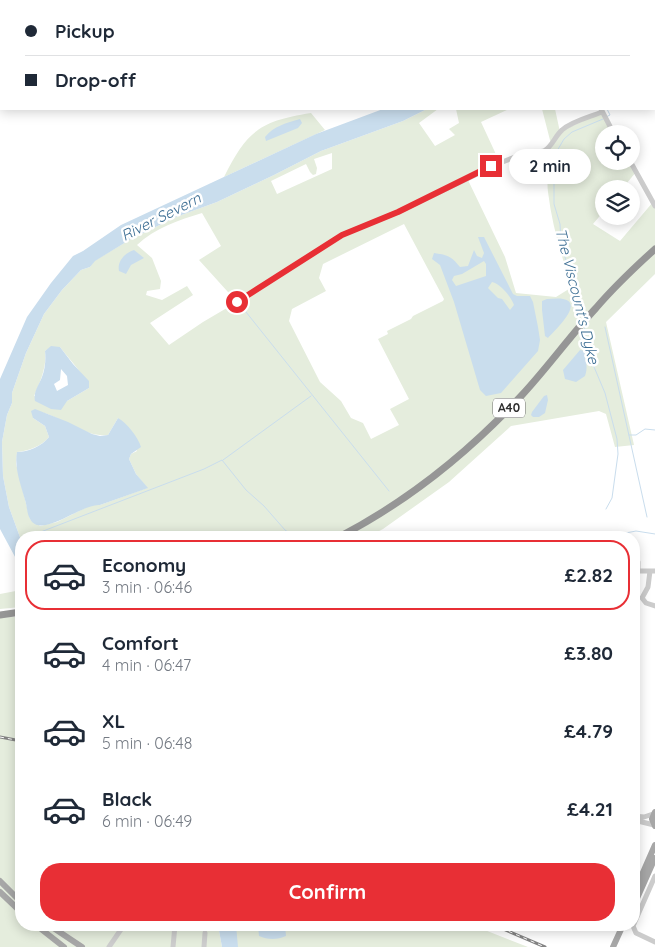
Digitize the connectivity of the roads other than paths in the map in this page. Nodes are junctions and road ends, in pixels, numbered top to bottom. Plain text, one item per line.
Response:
1 (602, 110) edge
2 (610, 125) edge
3 (635, 170) edge
4 (655, 206) edge
5 (655, 249) edge
6 (237, 302) dead end
7 (349, 531) edge
8 (652, 571) edge
9 (655, 606) edge
10 (15, 613) edge
11 (0, 615) edge
12 (654, 813) edge
13 (640, 817) edge
14 (640, 822) edge
15 (655, 826) edge
16 (655, 845) edge
17 (655, 858) edge
18 (655, 876) edge
19 (640, 880) edge
20 (0, 881) edge
21 (640, 892) edge
22 (2, 894) edge
23 (15, 896) edge
24 (15, 906) edge
25 (640, 912) edge
26 (44, 931) edge
27 (56, 931) edge
28 (58, 931) edge
29 (120, 931) edge
30 (174, 931) edge
31 (620, 931) edge
32 (635, 931) edge
33 (205, 933) dead end
34 (655, 942) edge
35 (64, 947) edge
36 (75, 947) edge
37 (82, 947) edge
38 (109, 947) edge
39 (173, 947) edge
40 (204, 947) edge
41 (613, 947) edge

1 - 2 street
1 - 6 street
3 - 4 street
5 - 7 highway, A40
8 - 9 street
10 - 11 highway
12 - 13 street
12 - 15 main road
14 - 15 street
16 - 19 main road
17 - 21 main road
18 - 25 street
20 - 23 main road
22 - 24 main road
26 - 35 main road
27 - 36 main road
28 - 37 main road
29 - 38 street
30 - 39 street
31 - 41 main road
32 - 34 street
33 - 40 street

